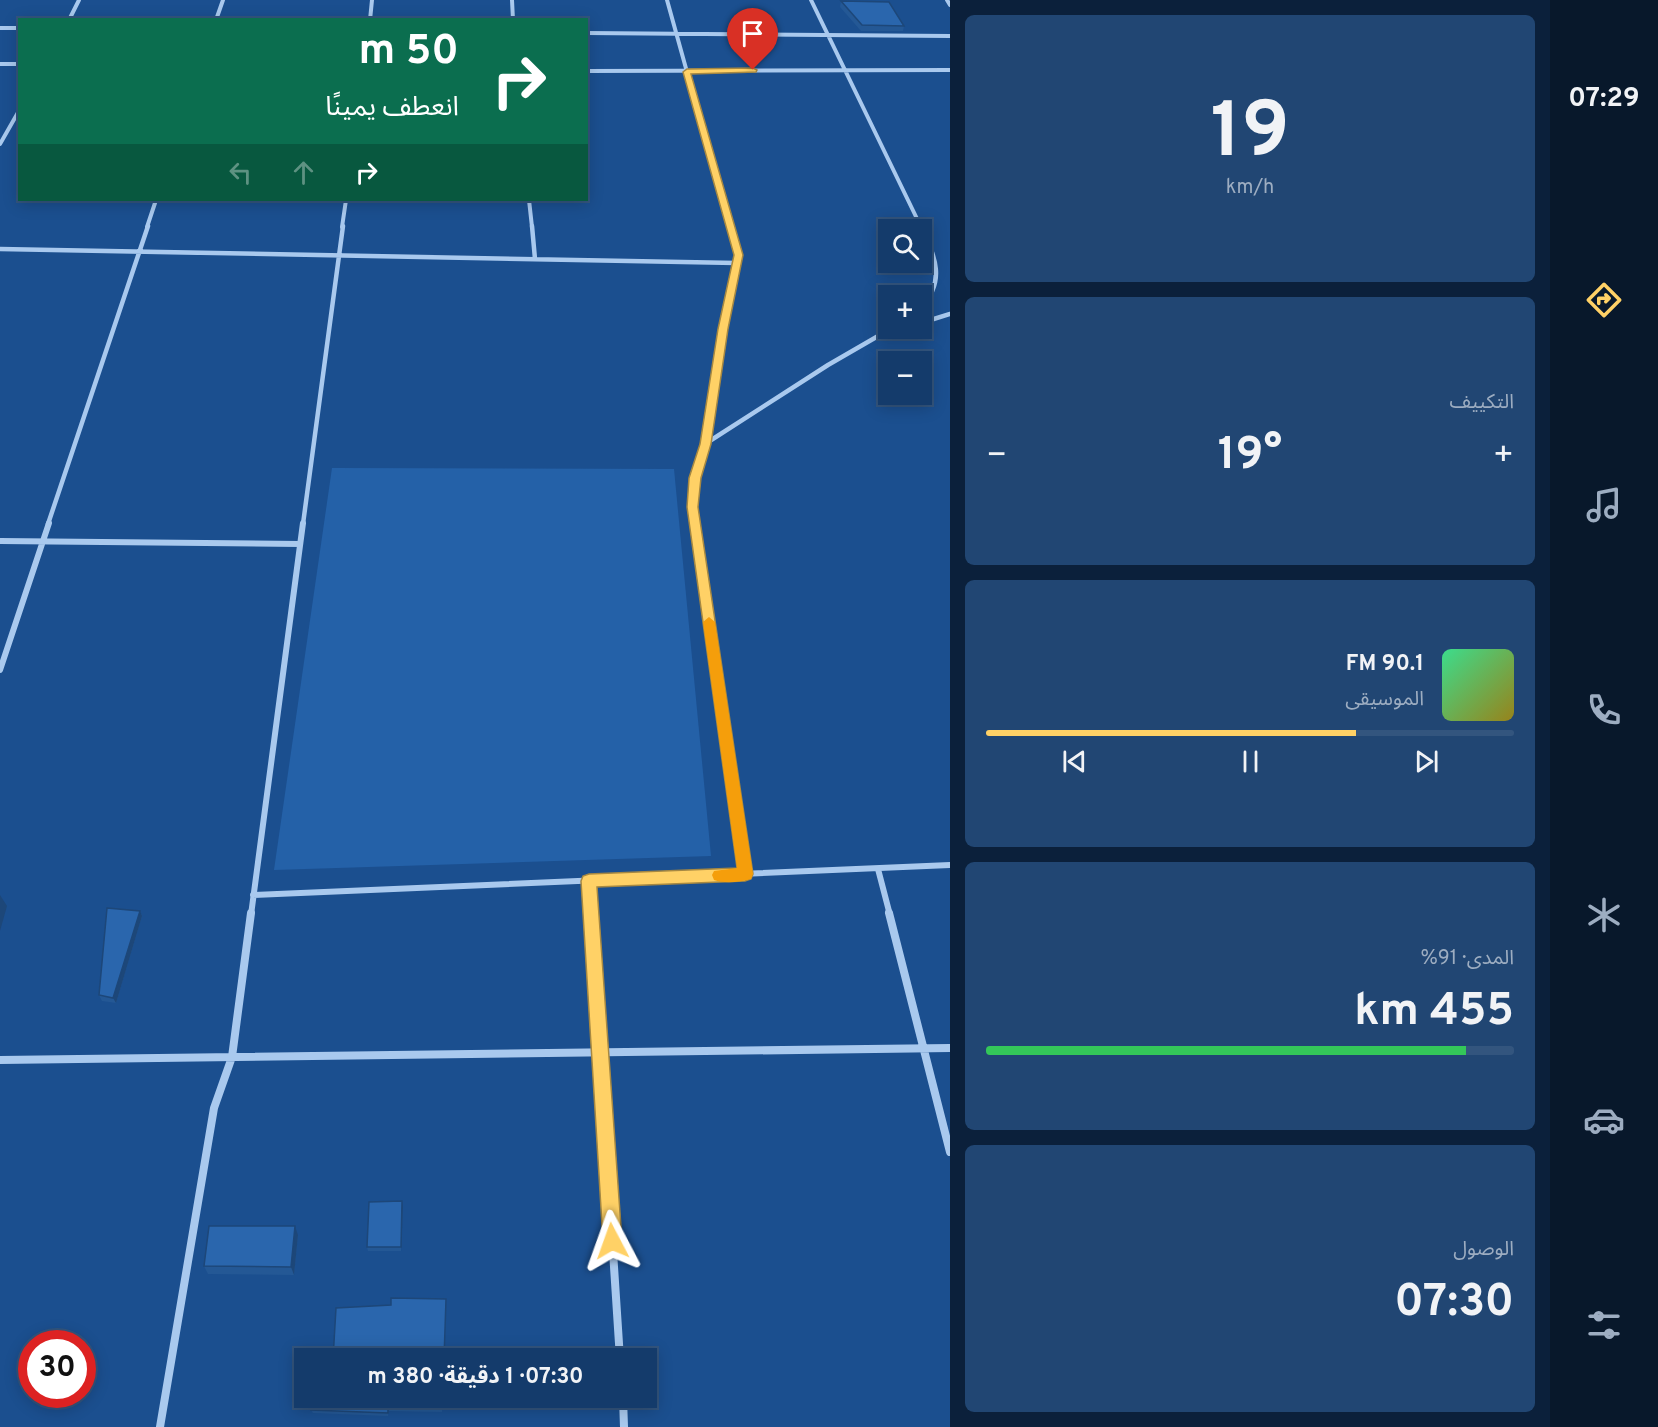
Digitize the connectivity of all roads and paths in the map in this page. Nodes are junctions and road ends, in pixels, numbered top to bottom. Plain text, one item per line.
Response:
1 (79, 0) edge
2 (223, 0) edge
3 (372, 0) edge
4 (512, 0) edge
5 (667, 0) edge
6 (811, 0) edge
7 (947, 0) edge
8 (950, 4) edge
9 (70, 18) edge
10 (217, 18) edge
11 (370, 18) edge
12 (513, 18) edge
13 (0, 28) edge
14 (18, 28) edge
15 (588, 33) edge
16 (676, 33) junction
17 (828, 35) junction
18 (950, 36) edge
19 (0, 64) edge
20 (18, 64) edge
21 (842, 68) junction
22 (950, 70) edge
23 (588, 71) edge
24 (687, 72) junction
25 (18, 112) edge
26 (0, 144) edge
27 (156, 201) edge
28 (346, 201) edge
29 (529, 201) edge
30 (0, 249) edge
31 (139, 252) junction
32 (339, 255) junction
33 (535, 259) junction
34 (736, 263) junction
35 (932, 290) edge
36 (950, 314) edge
37 (932, 320) edge
38 (878, 337) edge
39 (705, 444) junction
40 (0, 541) edge
41 (43, 541) junction
42 (300, 544) junction
43 (0, 670) edge
44 (950, 866) edge
45 (878, 869) junction
46 (745, 874) junction
47 (589, 881) junction
48 (254, 895) junction
49 (950, 1048) edge
50 (924, 1049) junction
51 (600, 1053) junction
52 (232, 1057) junction
53 (0, 1060) edge
54 (950, 1152) edge
55 (619, 1348) edge
56 (623, 1408) edge
57 (160, 1427) edge
58 (624, 1427) edge

1 - 9 street
2 - 10 street
3 - 11 street
4 - 12 street
5 - 16 street
6 - 17 street
7 - 8 street
13 - 14 street
15 - 16 street
16 - 17 street
16 - 24 street
17 - 18 street
17 - 21 street
19 - 20 street
21 - 22 street
21 - 24 street
21 - 35 street
23 - 24 street
24 - 34 street
25 - 26 street
27 - 31 street
28 - 32 street
29 - 33 street
30 - 31 street
31 - 32 street
31 - 41 street
32 - 33 street
32 - 42 street
33 - 34 street
34 - 39 street
36 - 37 street
38 - 39 street
39 - 46 street
40 - 41 street
41 - 42 street
41 - 43 street
42 - 48 street
44 - 45 street
45 - 46 street
45 - 50 street
46 - 47 street
47 - 48 street
47 - 51 street
48 - 52 street
49 - 50 street
50 - 51 street
50 - 54 street
51 - 52 street
51 - 55 street
52 - 53 street
52 - 57 street
56 - 58 street

